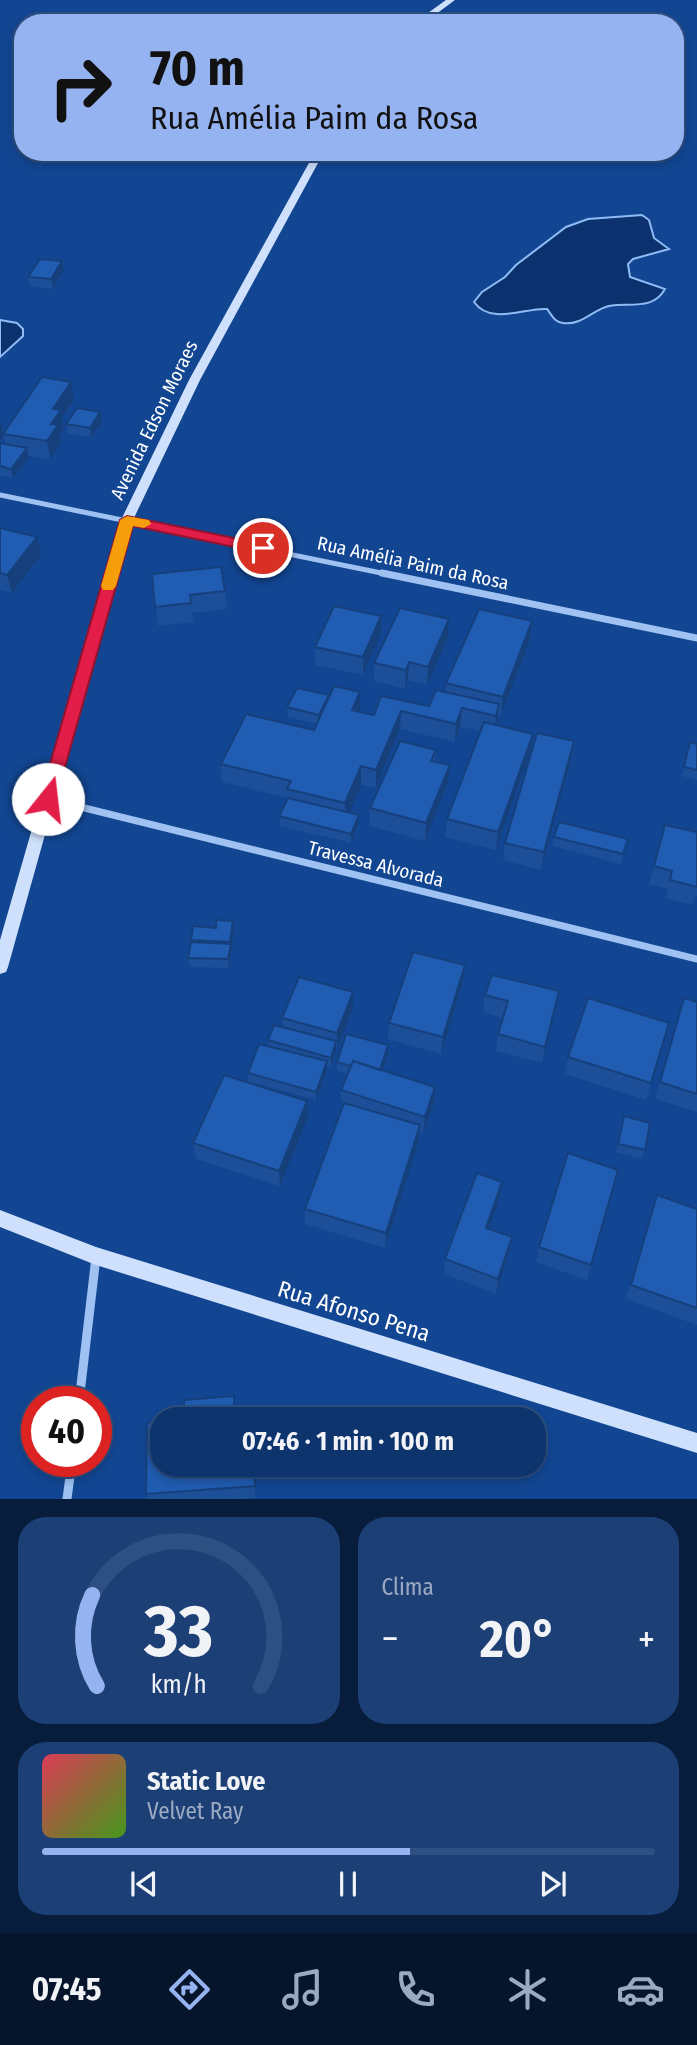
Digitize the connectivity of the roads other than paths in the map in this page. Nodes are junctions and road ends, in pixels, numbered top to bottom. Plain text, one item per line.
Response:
1 (451, 0) edge
2 (431, 14) edge
3 (315, 161) edge
4 (0, 495) edge
5 (127, 520) junction
6 (697, 638) edge
7 (48, 799) junction
8 (697, 959) edge
9 (0, 967) edge
10 (0, 1217) edge
11 (96, 1256) junction
12 (81, 1386) edge
13 (697, 1443) edge
14 (70, 1477) edge
15 (67, 1499) edge

1 - 2 street
3 - 5 street, Avenida Edson Moraes
4 - 5 street, Rua Amélia Paim da Rosa
5 - 6 street, Rua Amélia Paim da Rosa
5 - 7 street, Avenida Edson Moraes
7 - 8 street, Travessa Alvorada
7 - 9 street, Avenida Edson Moraes
10 - 11 street, Rua Afonso Pena
11 - 12 street
11 - 13 street, Rua Afonso Pena
14 - 15 street

